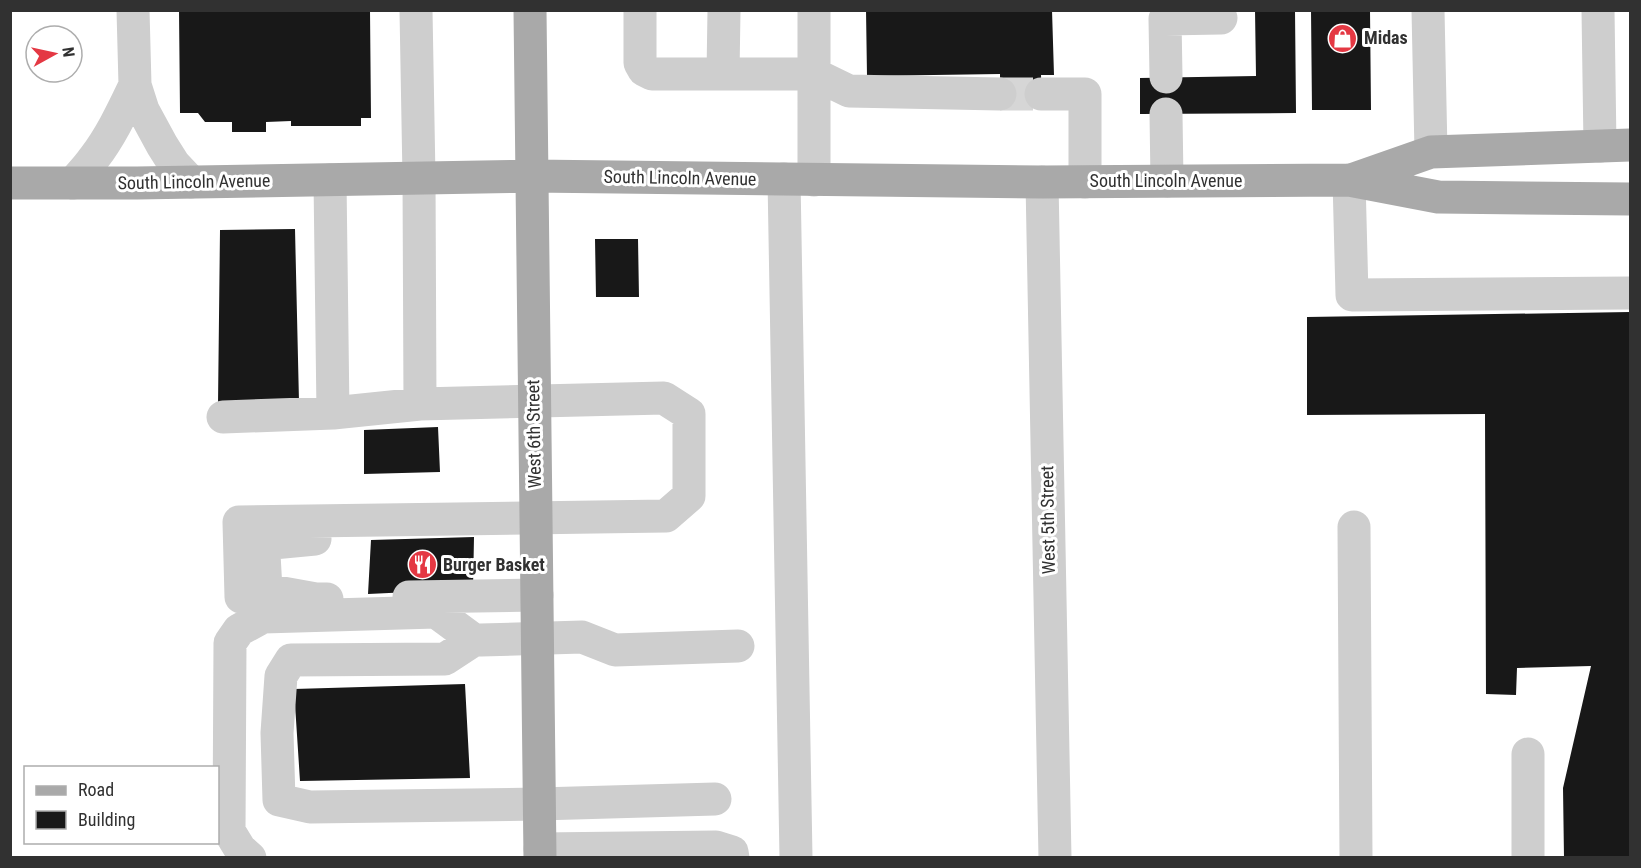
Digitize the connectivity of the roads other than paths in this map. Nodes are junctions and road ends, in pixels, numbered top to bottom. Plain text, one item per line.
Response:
1 (133, 10) edge
2 (416, 10) edge
3 (530, 10) edge
4 (640, 10) edge
5 (723, 10) edge
6 (814, 10) edge
7 (1428, 10) edge
8 (1598, 10) edge
9 (1221, 18) dead end
10 (723, 74) junction
11 (814, 74) junction
12 (1166, 77) dead end
13 (135, 85) junction
14 (1000, 94) tunnel mouth
15 (1041, 94) tunnel mouth
16 (1166, 114) dead end
17 (1615, 146) edge
18 (1431, 152) junction
19 (532, 176) junction
20 (419, 178) junction
21 (799, 179) junction
22 (330, 180) junction
23 (1349, 180) junction
24 (1167, 181) junction
25 (191, 182) junction
26 (1042, 182) junction
27 (1085, 182) junction
28 (10, 183) edge
29 (73, 183) junction
30 (1630, 199) edge
31 (1630, 293) edge
32 (534, 401) junction
33 (420, 404) junction
34 (333, 412) junction
35 (223, 417) dead end
36 (535, 519) junction
37 (382, 520) junction
38 (1354, 527) dead end
39 (537, 595) junction
40 (241, 597) dead end
41 (537, 638) junction
42 (474, 640) junction
43 (738, 646) dead end
44 (1528, 754) dead end
45 (715, 799) dead end
46 (539, 804) junction
47 (540, 853) edge
48 (250, 858) edge
49 (734, 858) edge
50 (796, 858) edge
51 (1054, 858) edge
52 (1356, 858) edge
53 (1528, 858) edge

1 - 13 street
2 - 20 street
3 - 19 main road, West 6th Street
4 - 10 street
5 - 10 street
6 - 11 street
7 - 18 street
8 - 17 street
9 - 12 street
10 - 11 street
11 - 14 street
11 - 21 street
13 - 25 street
13 - 29 street
15 - 27 street
16 - 24 street
17 - 18 main road, South Lincoln Avenue
18 - 23 main road, South Lincoln Avenue
19 - 20 main road, South Lincoln Avenue
19 - 21 main road, South Lincoln Avenue
19 - 32 main road, West 6th Street
20 - 22 main road, South Lincoln Avenue
20 - 33 street
21 - 26 main road, South Lincoln Avenue
21 - 50 street
22 - 25 main road, South Lincoln Avenue
22 - 34 street
23 - 24 main road, South Lincoln Avenue
23 - 30 main road, South Lincoln Avenue
23 - 31 street
24 - 27 main road, South Lincoln Avenue
25 - 29 main road, South Lincoln Avenue
26 - 27 main road, South Lincoln Avenue
26 - 51 street, West 5th Street
28 - 29 main road, South Lincoln Avenue
32 - 33 street
32 - 36 main road, West 6th Street
32 - 36 street
33 - 34 street
34 - 35 street
36 - 37 street
36 - 39 main road, West 6th Street
37 - 39 street
37 - 40 street
38 - 52 street
39 - 41 main road, West 6th Street
41 - 42 street
41 - 43 street
41 - 46 main road, West 6th Street
42 - 46 street
42 - 48 street
44 - 53 street
45 - 46 street
46 - 47 main road, West 6th Street
47 - 49 street

